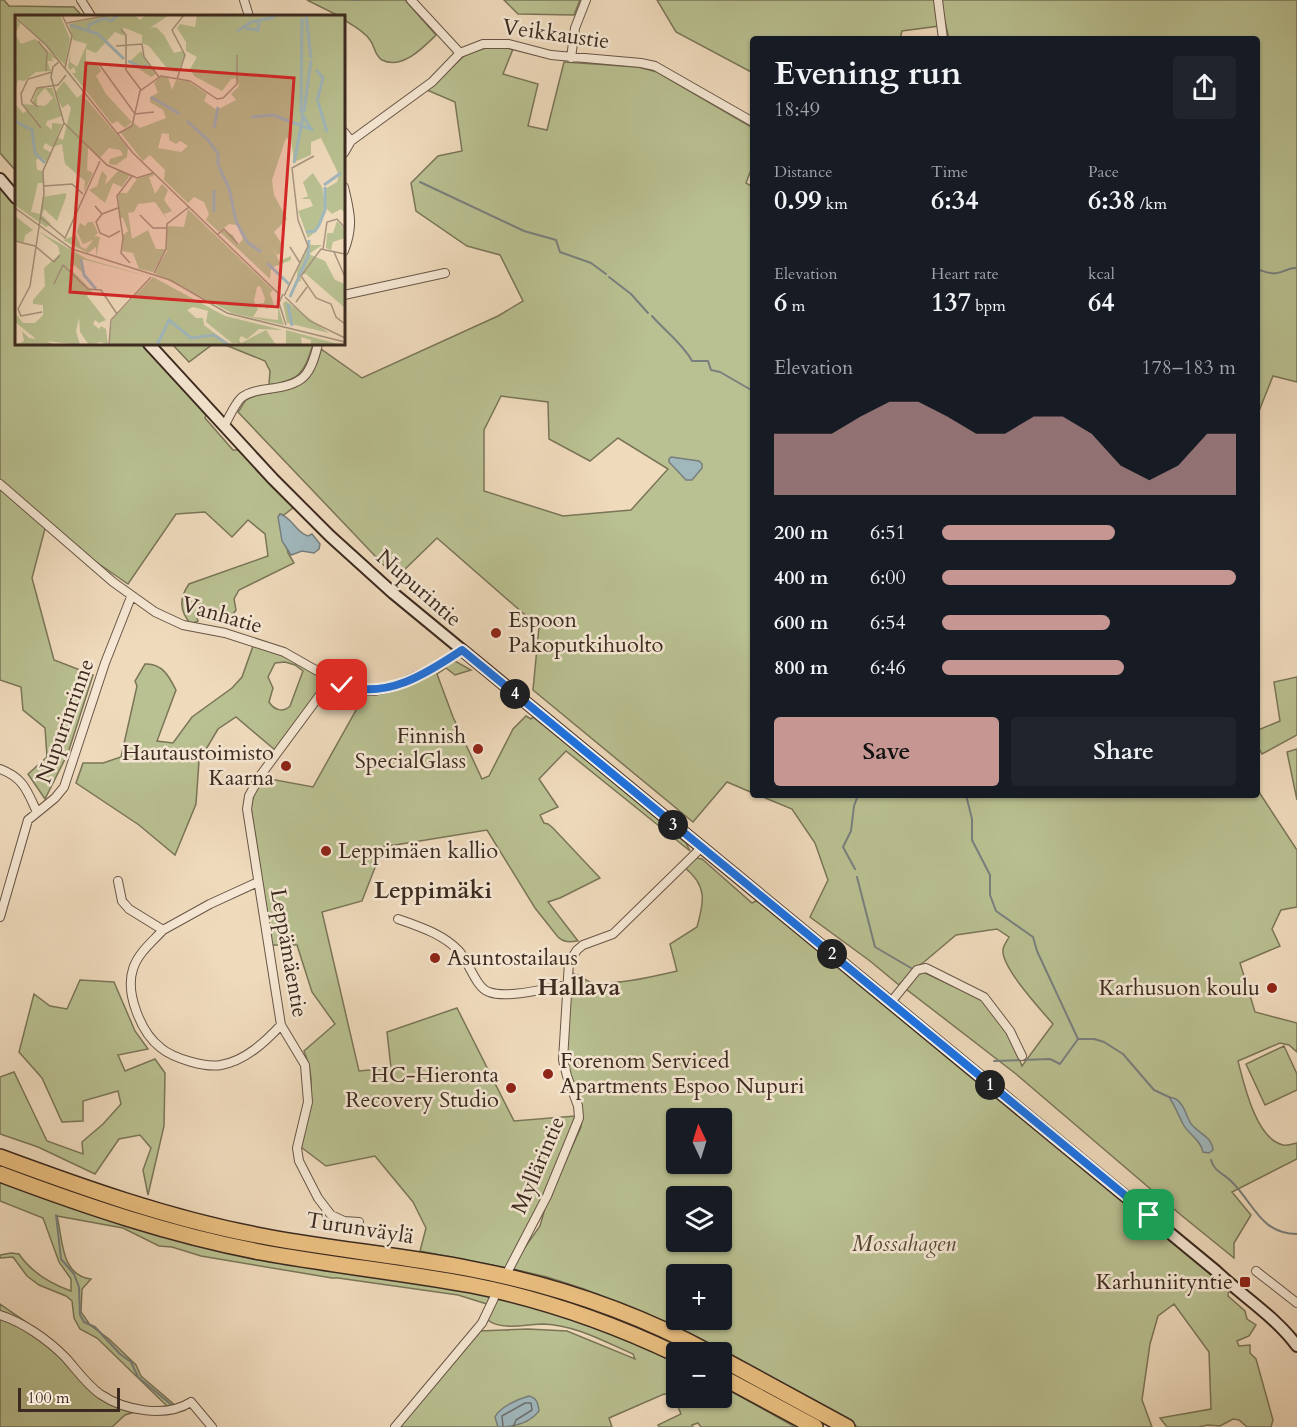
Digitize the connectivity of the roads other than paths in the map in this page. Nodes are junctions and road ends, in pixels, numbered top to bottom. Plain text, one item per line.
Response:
1 (81, 0) edge
2 (244, 0) edge
3 (411, 0) edge
4 (586, 0) edge
5 (938, 0) edge
6 (90, 15) edge
7 (249, 15) edge
8 (943, 36) edge
9 (460, 53) junction
10 (571, 58) junction
11 (750, 120) edge
12 (345, 133) edge
13 (351, 141) junction
14 (345, 151) edge
15 (0, 179) edge
16 (345, 191) edge
17 (15, 197) edge
18 (345, 248) edge
19 (445, 273) dead end
20 (345, 295) edge
21 (150, 345) edge
22 (318, 345) edge
23 (224, 426) junction
24 (0, 484) edge
25 (131, 597) junction
26 (462, 650) junction
27 (331, 680) junction
28 (0, 769) edge
29 (37, 812) junction
30 (701, 848) junction
31 (118, 881) dead end
32 (258, 882) junction
33 (0, 916) edge
34 (398, 919) dead end
35 (163, 930) junction
36 (567, 985) junction
37 (891, 1002) junction
38 (281, 1025) junction
39 (1022, 1056) dead end
40 (0, 1157) edge
41 (0, 1174) edge
42 (359, 1222) dead end
43 (509, 1269) dead end
44 (1217, 1271) junction
45 (1256, 1271) dead end
46 (495, 1298) dead end
47 (1297, 1303) edge
48 (0, 1315) edge
49 (1297, 1335) edge
50 (687, 1342) edge
51 (1297, 1346) edge
52 (666, 1349) edge
53 (732, 1364) edge
54 (732, 1382) edge
55 (212, 1427) edge
56 (395, 1427) edge
57 (815, 1427) edge
58 (847, 1427) edge

1 - 6 street
2 - 7 street
3 - 9 street
4 - 10 street
5 - 8 street
9 - 10 street, Veikkaustie
9 - 13 street, Veikkaustie
10 - 11 street, Veikkaustie
12 - 13 street
13 - 14 street, Veikkaustie
15 - 17 main road
16 - 18 street
19 - 20 street
21 - 23 main road, Nupurintie
22 - 23 street
23 - 26 main road, Nupurintie
24 - 25 street, Vanhatie
25 - 27 street, Vanhatie
25 - 29 street, Nupurinrinne
26 - 27 street, Vanhatie
26 - 30 main road, Nupurintie
27 - 32 street, Leppämäentie
28 - 29 street
29 - 33 street, Nupurinrinne
30 - 36 street, Myllärintie
30 - 37 main road, Nupurintie
31 - 35 street
32 - 35 street
32 - 38 street, Leppämäentie
34 - 36 street
35 - 38 street
36 - 43 street, Myllärintie
37 - 39 street
37 - 44 main road, Nupurintie
38 - 42 street, Leppämäentie
40 - 50 highway, Turunväylä
41 - 52 highway, Turunväylä
44 - 49 main road, Nupurintie
44 - 51 main road, Nupurintie
45 - 47 street
46 - 56 street
48 - 55 street
53 - 58 highway
54 - 57 highway

